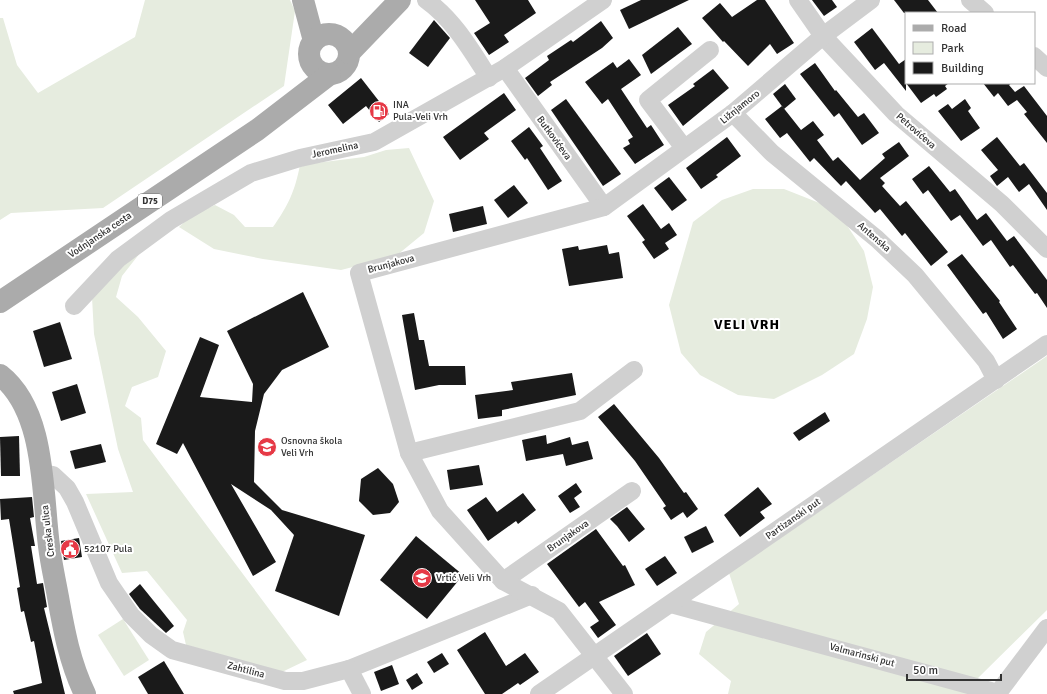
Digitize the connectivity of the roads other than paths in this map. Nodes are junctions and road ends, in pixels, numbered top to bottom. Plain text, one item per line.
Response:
1 (304, 0) edge
2 (400, 0) edge
3 (426, 0) edge
4 (603, 0) edge
5 (798, 0) edge
6 (871, 0) edge
7 (970, 0) edge
8 (984, 12) edge
9 (823, 36) junction
10 (332, 42) junction
11 (710, 50) dead end
12 (1035, 57) edge
13 (312, 63) junction
14 (505, 68) junction
15 (1047, 68) edge
16 (330, 74) junction
17 (489, 78) junction
18 (299, 99) junction
19 (733, 113) junction
20 (684, 148) junction
21 (604, 207) junction
22 (1047, 249) edge
23 (0, 302) edge
24 (74, 306) dead end
25 (1047, 344) edge
26 (634, 370) dead end
27 (0, 375) edge
28 (996, 380) junction
29 (409, 453) junction
30 (42, 473) junction
31 (632, 491) dead end
32 (503, 581) junction
33 (532, 595) junction
34 (671, 604) junction
35 (1047, 628) edge
36 (594, 656) junction
37 (348, 669) junction
38 (999, 693) edge
39 (85, 694) edge
40 (362, 694) edge
41 (539, 694) edge
42 (624, 694) edge

1 - 10 main road
2 - 10 main road
3 - 17 street
4 - 14 street, Jeromelina
5 - 9 street, Petrovićeva
6 - 9 street, Ližnjamoro
7 - 8 street
9 - 19 street, Ližnjamoro
9 - 22 street, Petrovićeva
10 - 13 main road
10 - 16 main road, D75
11 - 20 street
12 - 15 street
13 - 16 main road
13 - 18 main road
14 - 17 street, Jeromelina
14 - 21 street, Butkovićeva
16 - 18 main road, Vodnjanska cesta / D75
17 - 24 street, Jeromelina
18 - 23 main road, Vodnjanska cesta / D75
19 - 20 street, Ližnjamoro
19 - 28 street, Antenska
20 - 21 street, Ližnjamoro
21 - 29 street, Brunjakova
25 - 28 street, Partizanski put
26 - 29 street
27 - 30 main road, Creska ulica
28 - 34 street, Partizanski put
29 - 32 street, Brunjakova
30 - 37 street, Zahtilina
30 - 39 main road, Creska ulica
31 - 32 street, Brunjakova
32 - 33 street, Brunjakova
33 - 36 street, Brunjakova
33 - 37 street, Zahtilina
34 - 36 street, Partizanski put
34 - 38 street, Valmarinski put
35 - 38 street, Valmarinski put
36 - 41 street, Partizanski put
36 - 42 street, Brunjakova
37 - 40 street

